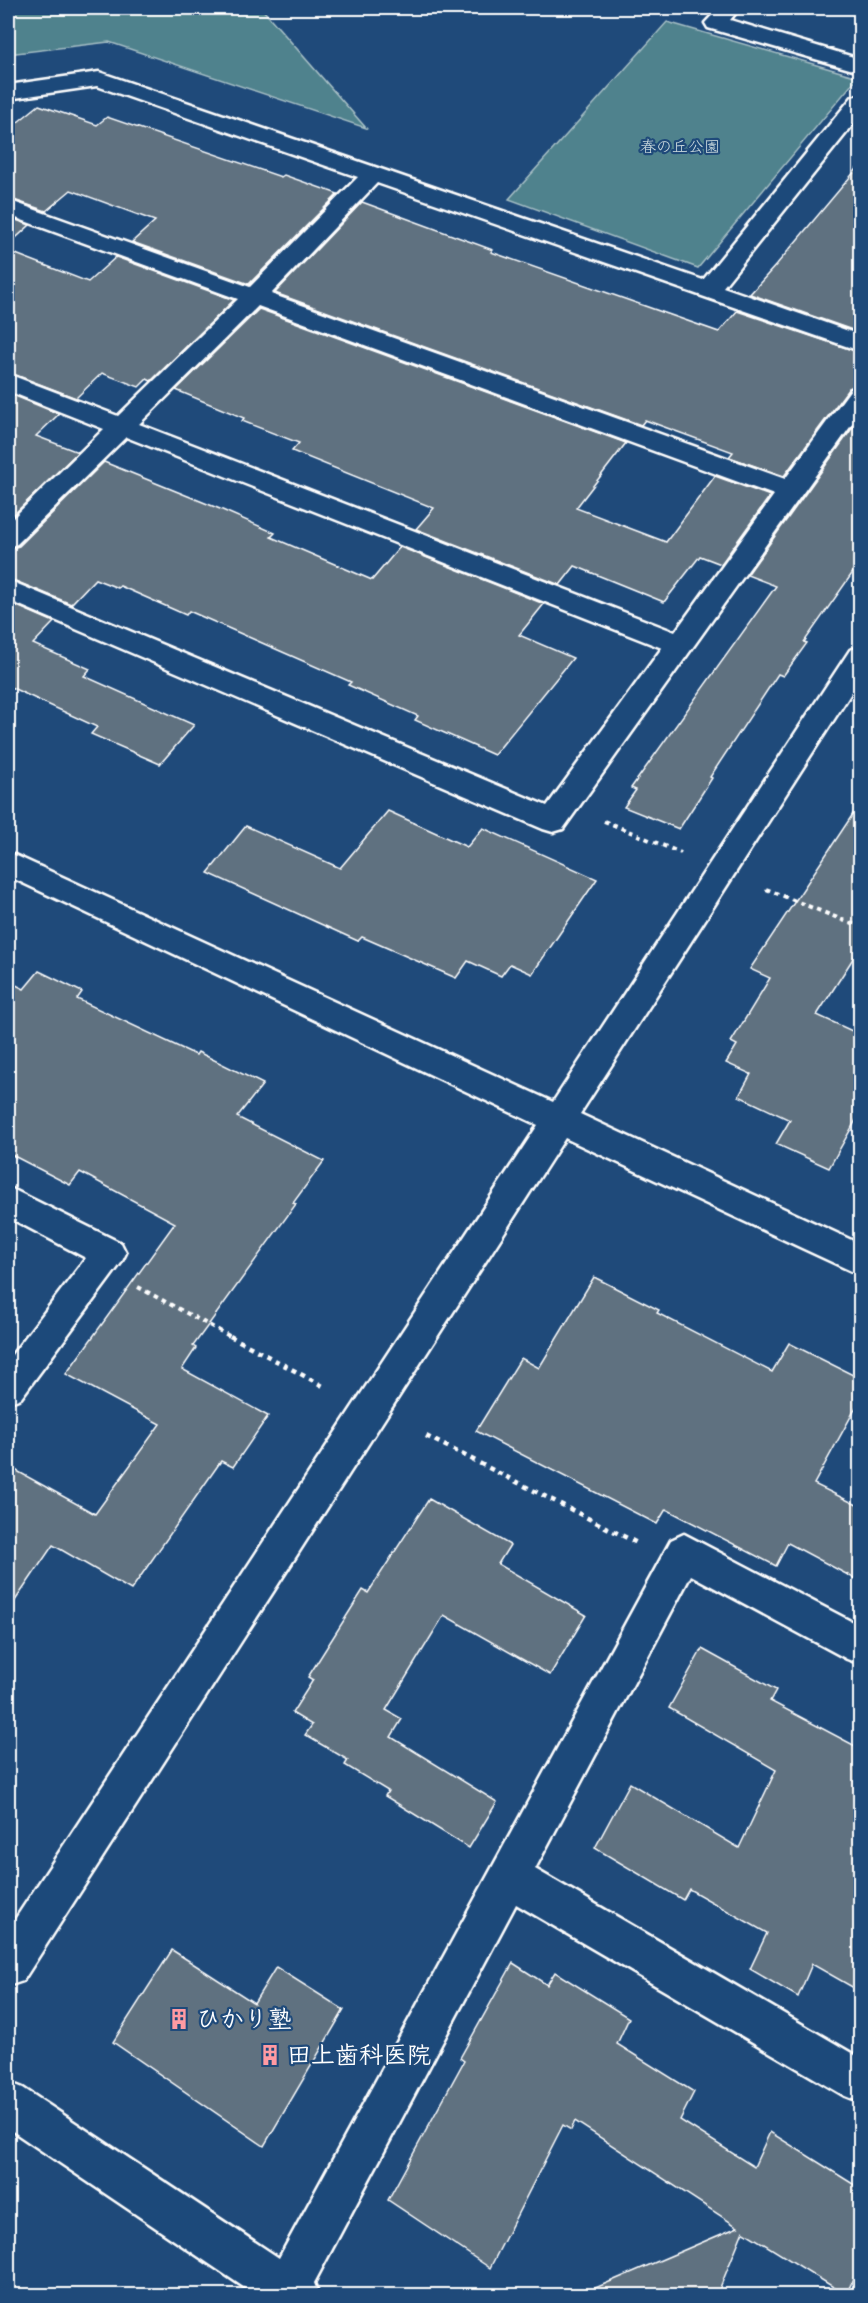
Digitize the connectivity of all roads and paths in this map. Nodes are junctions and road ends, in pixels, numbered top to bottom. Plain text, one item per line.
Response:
1 (730, 8) edge
2 (861, 66) edge
3 (8, 92) edge
4 (861, 102) edge
5 (374, 173) junction
6 (8, 207) edge
7 (707, 291) junction
8 (254, 297) junction
9 (861, 343) edge
10 (8, 382) edge
11 (861, 395) edge
12 (120, 426) junction
13 (791, 491) junction
14 (8, 538) edge
15 (8, 589) edge
16 (681, 645) junction
17 (861, 657) edge
18 (565, 804) junction
19 (681, 853) dead end
20 (8, 863) edge
21 (766, 889) dead end
22 (861, 927) edge
23 (560, 1118) junction
24 (8, 1201) edge
25 (109, 1253) junction
26 (861, 1260) edge
27 (323, 1386) dead end
28 (8, 1387) edge
29 (426, 1436) dead end
30 (684, 1552) junction
31 (861, 1646) edge
32 (508, 1876) junction
33 (8, 1966) edge
34 (861, 2081) edge
35 (8, 2103) edge
36 (292, 2292) edge

1 - 2 street
3 - 5 street
4 - 7 street
5 - 7 street
5 - 8 street
6 - 8 street
7 - 9 street
8 - 12 street
8 - 13 street
10 - 12 street
11 - 13 street
12 - 14 street
12 - 16 street
13 - 16 street
15 - 18 street
16 - 18 street
17 - 23 street
18 - 19 path
20 - 23 street
21 - 22 path
23 - 26 street
23 - 33 street
24 - 25 street
25 - 27 path
25 - 28 street
29 - 30 path
30 - 31 street
30 - 32 street
32 - 34 street
32 - 36 street
35 - 36 street

